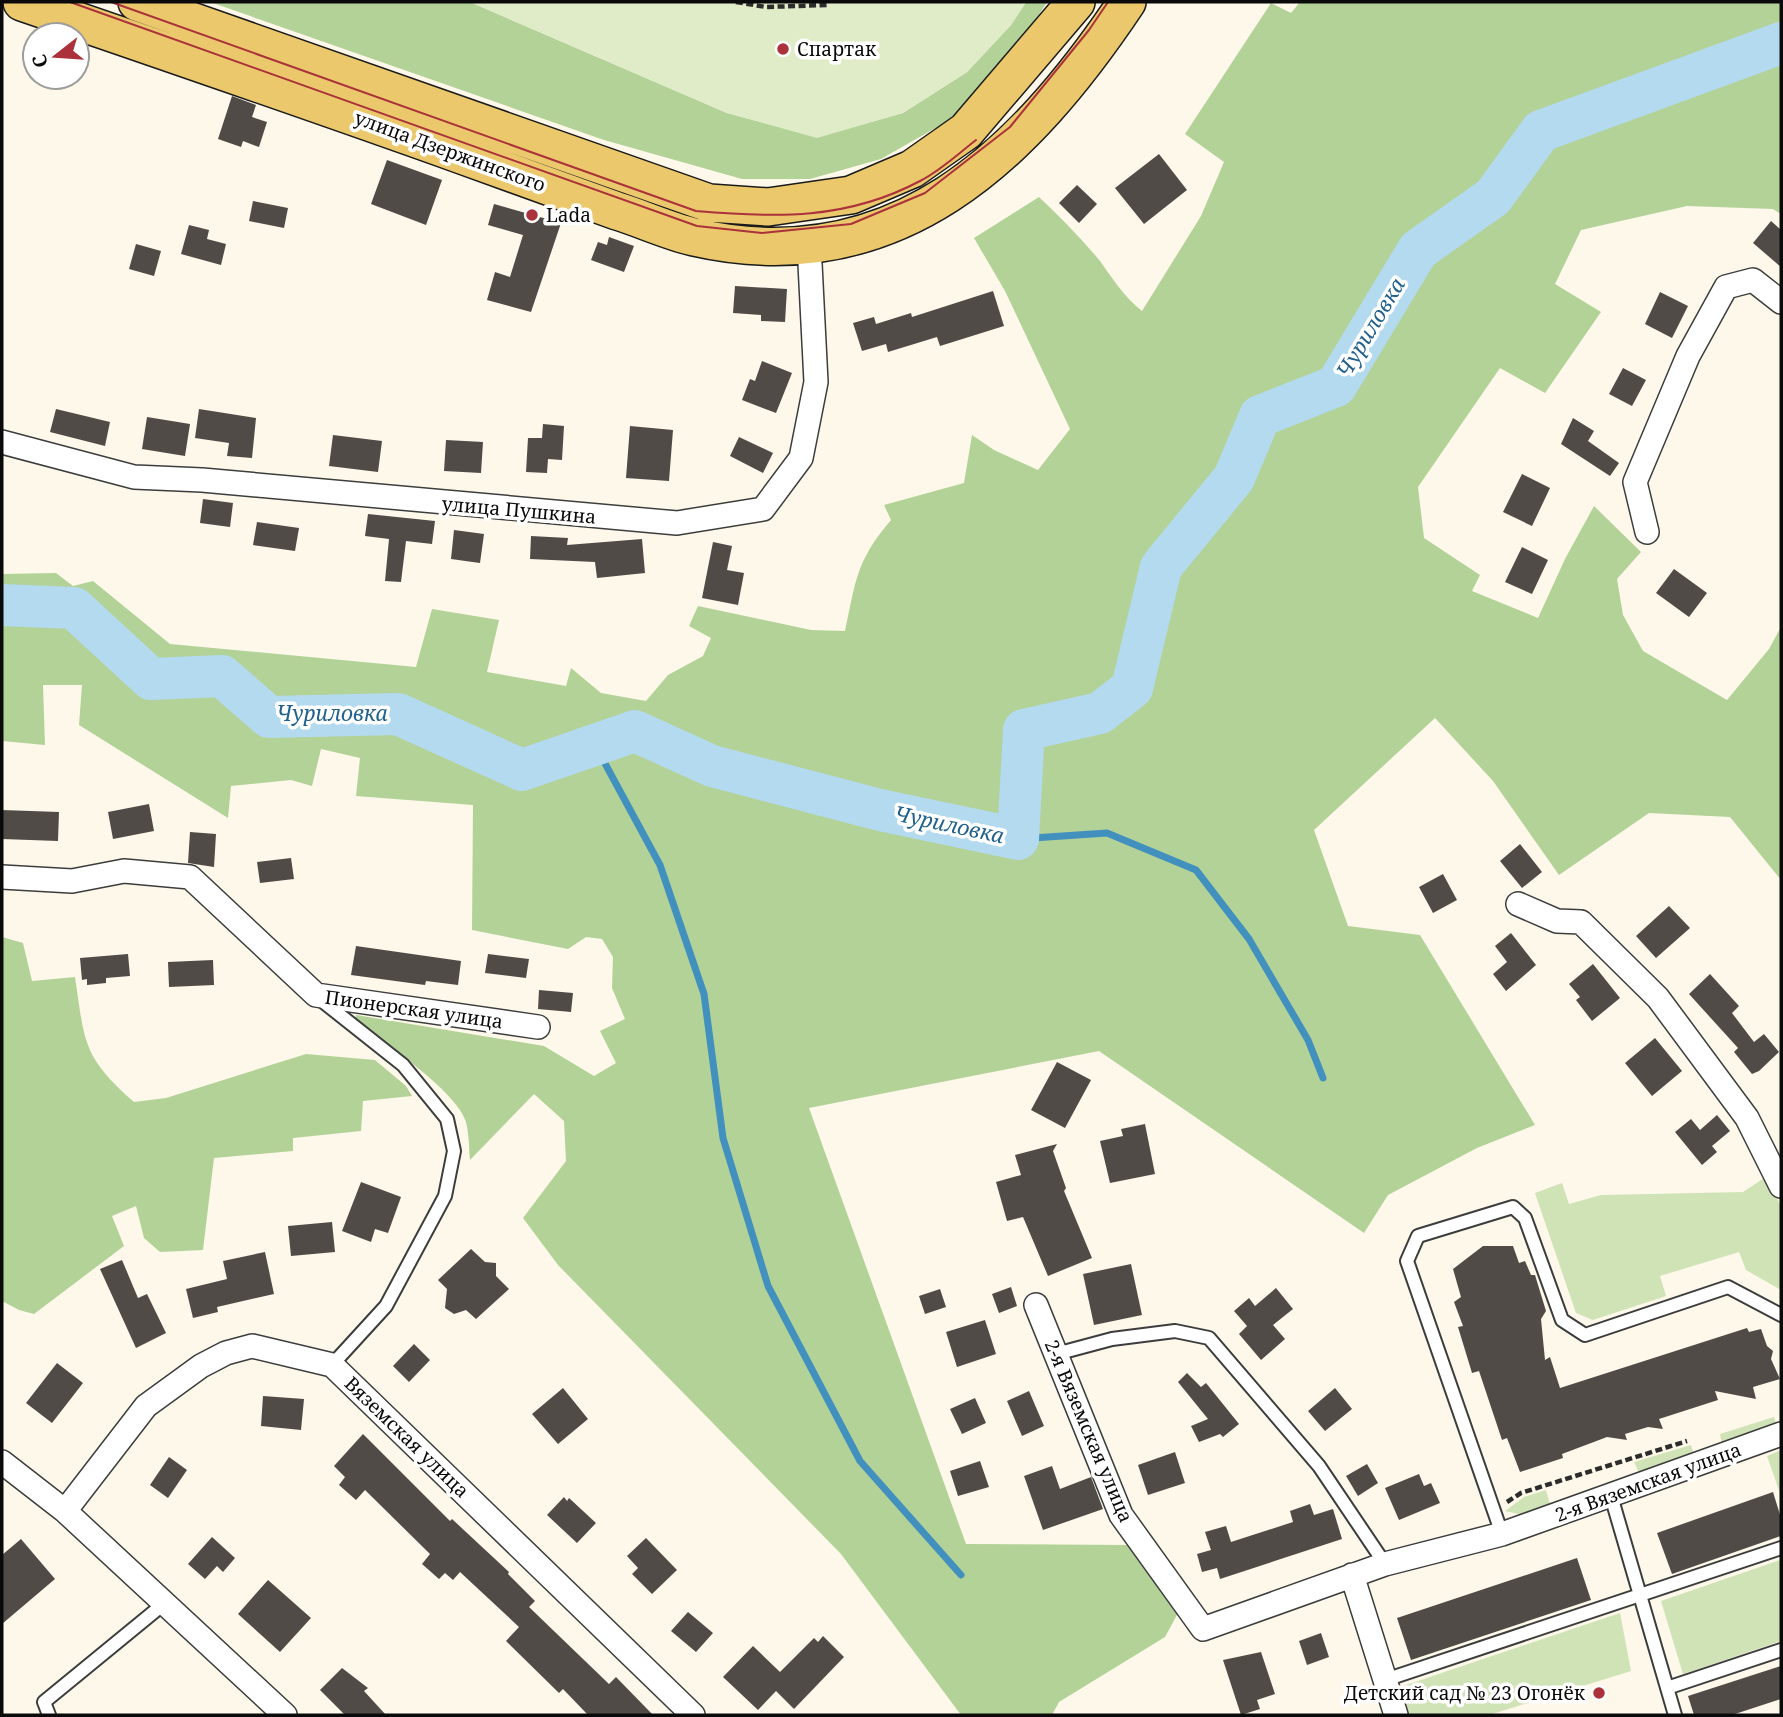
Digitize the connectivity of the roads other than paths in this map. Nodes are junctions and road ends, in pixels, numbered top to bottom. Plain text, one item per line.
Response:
1 (22, 2) edge
2 (137, 2) edge
3 (1076, 2) edge
4 (1128, 2) edge
5 (809, 244) junction
6 (1781, 302) edge
7 (2, 442) edge
8 (1647, 532) dead end
9 (2, 877) edge
10 (1518, 904) dead end
11 (316, 995) junction
12 (538, 1027) dead end
13 (1781, 1183) edge
14 (1036, 1305) dead end
15 (1781, 1315) edge
16 (1056, 1354) junction
17 (332, 1365) junction
18 (1781, 1434) edge
19 (2, 1462) edge
20 (1611, 1496) junction
21 (65, 1511) junction
22 (1502, 1534) junction
23 (1781, 1548) edge
24 (1385, 1564) junction
25 (1352, 1576) junction
26 (1640, 1596) junction
27 (166, 1602) junction
28 (1781, 1650) edge
29 (1385, 1681) junction
30 (1667, 1688) junction
31 (49, 1715) edge
32 (285, 1715) edge
33 (693, 1715) edge
34 (1395, 1715) edge
35 (1675, 1715) edge

1 - 5 main road, улица Дзержинского
2 - 3 main road, улица Дзержинского
4 - 5 main road, улица Дзержинского
5 - 7 street, улица Пушкина
6 - 8 street
9 - 11 street, Пионерская улица
10 - 13 street
11 - 12 street, Пионерская улица
11 - 17 lane
14 - 16 street, 2-я Вяземская улица
15 - 22 lane
16 - 24 lane
16 - 25 street, 2-я Вяземская улица
17 - 21 street, Вяземская улица
17 - 33 street, Вяземская улица
18 - 20 street, 2-я Вяземская улица
19 - 21 street
20 - 22 street, 2-я Вяземская улица
20 - 26 lane
21 - 27 street
22 - 24 street, 2-я Вяземская улица
23 - 26 lane
24 - 25 street, 2-я Вяземская улица
25 - 29 street
26 - 29 lane
26 - 30 lane
27 - 31 lane
27 - 32 street
28 - 30 lane
29 - 34 street
30 - 35 lane

